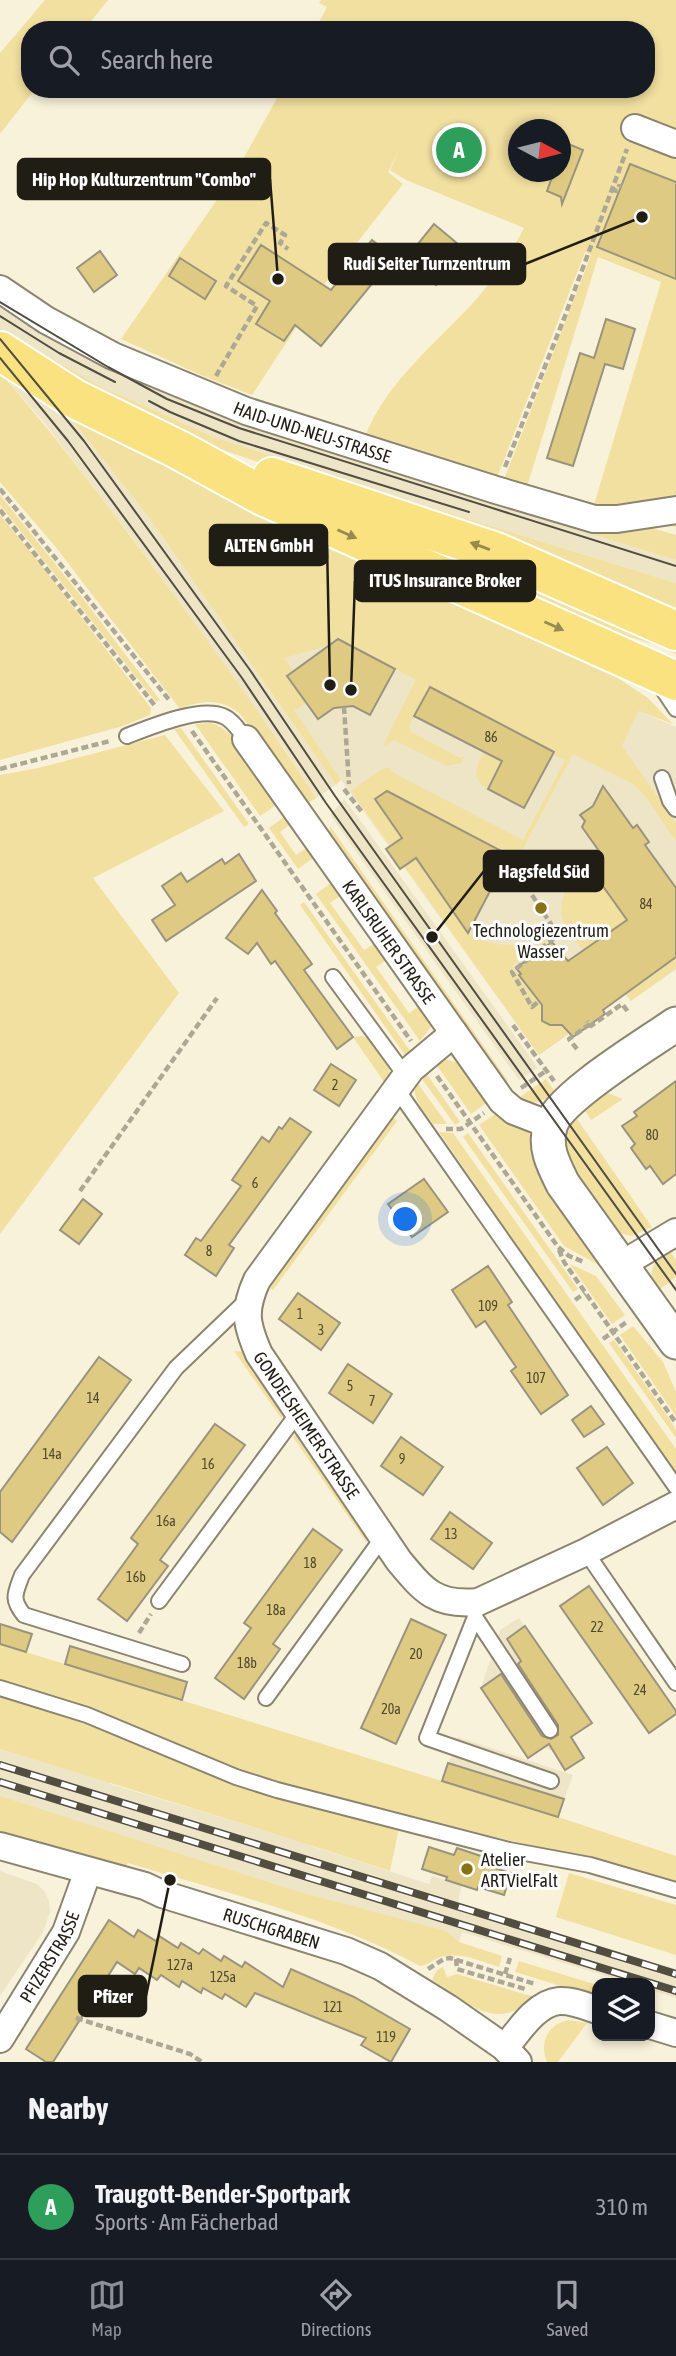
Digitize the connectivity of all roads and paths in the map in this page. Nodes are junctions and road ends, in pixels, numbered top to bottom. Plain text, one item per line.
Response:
1 (635, 128) joint
2 (676, 144) edge
3 (621, 187) dead end
4 (611, 189) junction
5 (288, 249) dead end
6 (0, 289) edge
7 (0, 351) edge
8 (205, 395) junction
9 (179, 450) junction
10 (0, 489) edge
11 (496, 490) junction
12 (0, 510) edge
13 (676, 510) edge
14 (676, 631) edge
15 (662, 675) edge
16 (344, 707) dead end
17 (676, 709) edge
18 (182, 718) junction
19 (167, 722) junction
20 (127, 736) joint
21 (246, 739) joint
22 (0, 769) edge
23 (662, 778) dead end
24 (349, 784) dead end
25 (344, 789) dead end
26 (676, 810) edge
27 (362, 812) dead end
28 (532, 895) dead end
29 (333, 977) dead end
30 (218, 998) dead end
31 (539, 1001) dead end
32 (629, 1013) dead end
33 (676, 1024) edge
34 (513, 1025) dead end
35 (454, 1032) junction
36 (577, 1049) dead end
37 (546, 1071) dead end
38 (408, 1073) junction
39 (550, 1125) junction
40 (80, 1191) dead end
41 (676, 1232) edge
42 (621, 1265) junction
43 (585, 1293) junction
44 (249, 1298) junction
45 (575, 1300) dead end
46 (634, 1317) dead end
47 (613, 1332) junction
48 (603, 1339) dead end
49 (676, 1342) edge
50 (298, 1413) junction
51 (676, 1423) edge
52 (675, 1491) edge
53 (383, 1537) junction
54 (586, 1552) junction
55 (159, 1601) joint
56 (476, 1609) junction
57 (129, 1649) junction
58 (181, 1664) dead end
59 (676, 1684) edge
60 (0, 1688) edge
61 (266, 1698) dead end
62 (550, 1730) dead end
63 (551, 1781) dead end
64 (0, 1846) edge
65 (88, 1871) junction
66 (676, 1891) edge
67 (510, 1958) dead end
68 (456, 1959) junction
69 (505, 1974) junction
70 (519, 1978) dead end
71 (414, 1986) junction
72 (527, 1990) dead end
73 (592, 2009) edge
74 (76, 2018) dead end
75 (655, 2027) edge
76 (676, 2033) edge
77 (0, 2039) edge
78 (512, 2055) edge
79 (202, 2062) edge

1 - 2 street
1 - 4 path
3 - 4 path
4 - 11 path
5 - 8 path
6 - 8 street, HAID-UND-NEU-STRASSE
7 - 9 main road
8 - 11 street, HAID-UND-NEU-STRASSE
14 -> 9 main road
9 -> 15 main road
10 - 18 path
11 - 13 street, HAID-UND-NEU-STRASSE
12 - 19 path
15 - 17 lane
16 - 24 path
18 - 19 lane
18 - 21 lane
18 - 38 path
19 - 20 lane
20 - 22 path
21 - 35 street, KARLSRUHER STRASSE
23 - 26 lane
25 - 27 path
28 - 31 path
29 - 38 lane
30 - 40 path
32 - 36 path
33 - 39 street
34 - 37 path
35 - 38 street
35 - 39 street, KARLSRUHER STRASSE
38 - 43 path
38 - 44 street
38 - 52 lane
39 - 42 street
41 - 42 street
42 - 49 street
43 - 45 path
43 - 47 path
44 - 50 street, GONDELSHEIMER STRASSE
44 - 57 lane
46 - 47 path
47 - 48 path
47 - 51 path
50 - 53 street, GONDELSHEIMER STRASSE
50 - 55 lane
52 - 54 street
53 - 56 street, GONDELSHEIMER STRASSE
53 - 61 lane
54 - 56 street
54 - 59 lane
55 - 57 path
56 - 62 lane
56 - 63 lane
57 - 58 lane
60 - 66 lane
64 - 65 street, RUSCHGRABEN
65 - 71 street, RUSCHGRABEN
65 - 77 street, PFIZERSTRASSE
67 - 69 path
68 - 69 path
68 - 71 path
68 - 72 path
69 - 70 path
71 - 78 street, RUSCHGRABEN
73 - 78 street
74 - 79 path
75 - 76 street

